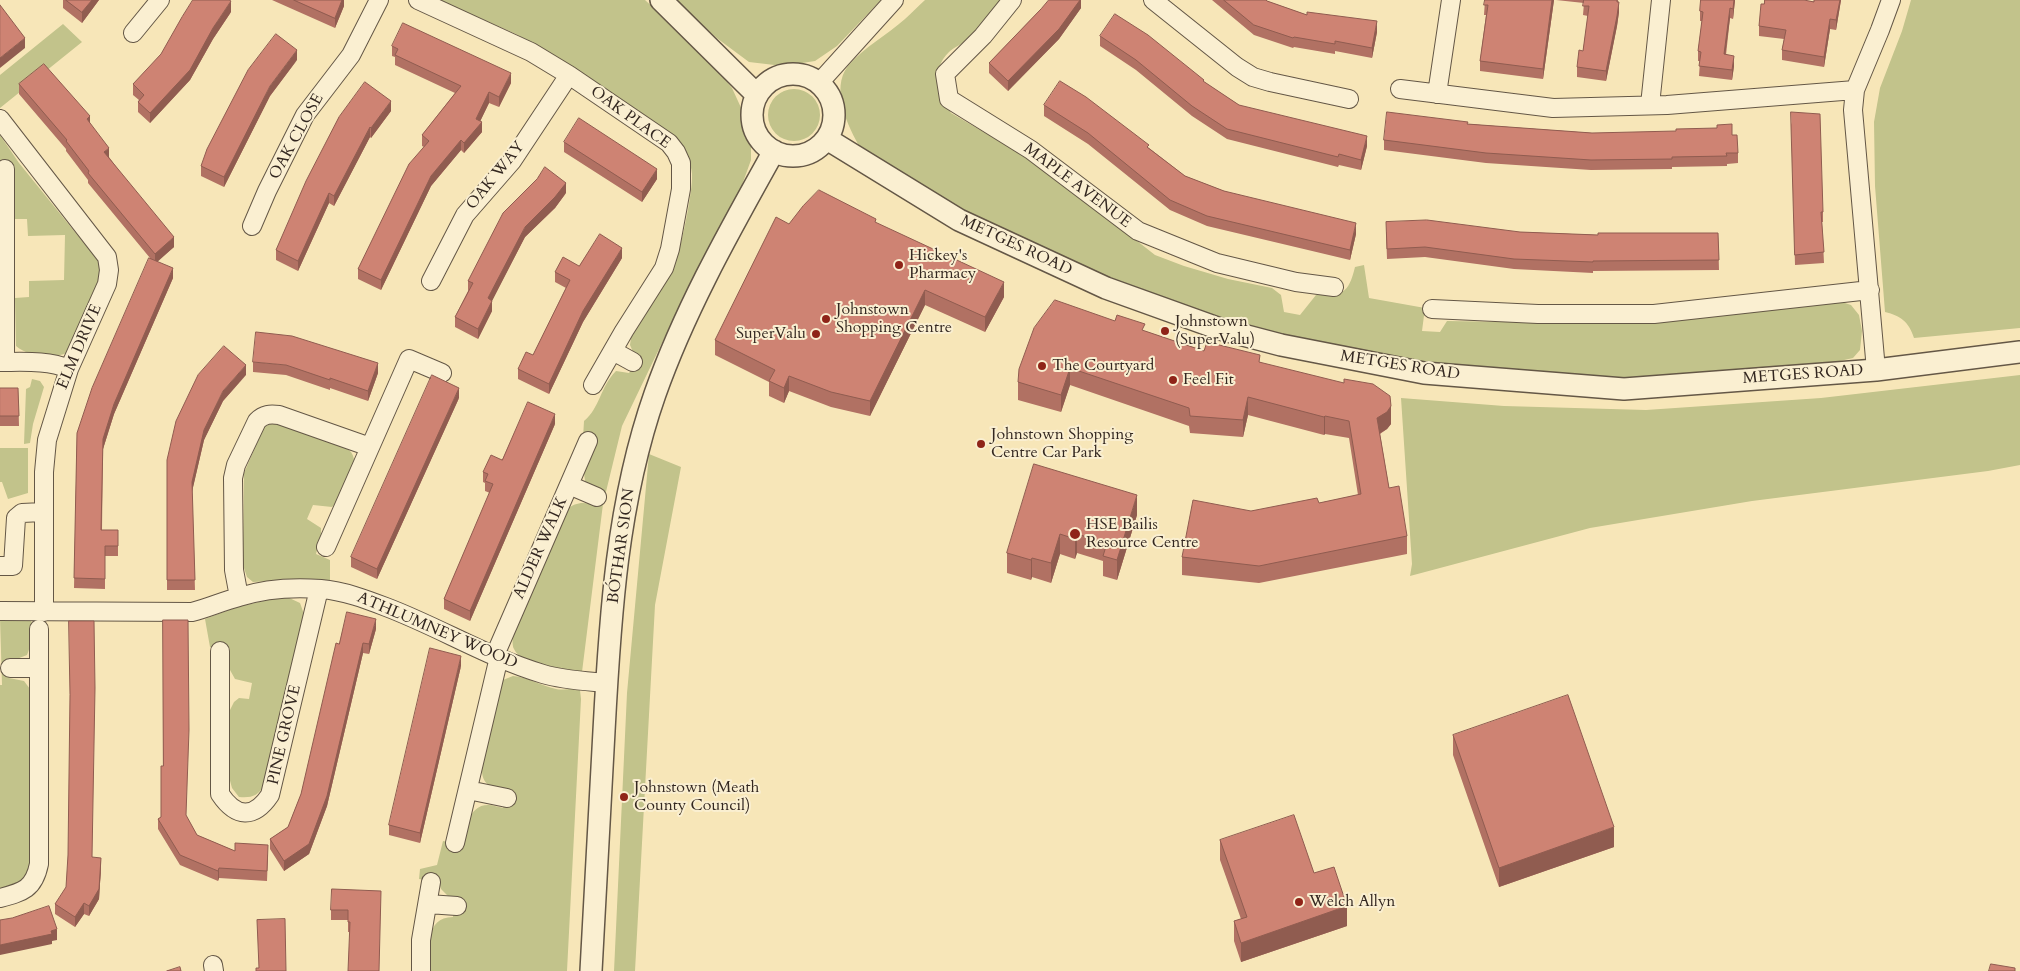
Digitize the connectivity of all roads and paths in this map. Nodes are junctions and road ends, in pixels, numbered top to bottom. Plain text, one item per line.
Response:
1 (160, 0) edge
2 (379, 0) edge
3 (418, 0) edge
4 (661, 0) edge
5 (894, 0) edge
6 (1012, 0) edge
7 (1153, 0) edge
8 (1450, 0) edge
9 (1661, 0) edge
10 (1891, 0) edge
11 (133, 33) dead end
12 (569, 75) junction
13 (819, 83) junction
14 (1400, 89) dead end
15 (1855, 90) junction
16 (1437, 94) junction
17 (757, 95) junction
18 (1349, 99) dead end
19 (1650, 106) junction
20 (0, 119) edge
21 (827, 139) junction
22 (774, 151) junction
23 (5, 169) dead end
24 (252, 226) dead end
25 (431, 281) dead end
26 (1334, 287) dead end
27 (1870, 290) junction
28 (1432, 309) dead end
29 (613, 351) junction
30 (2020, 352) edge
31 (2, 362) edge
32 (633, 362) dead end
33 (70, 368) junction
34 (1876, 370) junction
35 (442, 373) dead end
36 (593, 385) dead end
37 (588, 441) dead end
38 (370, 447) junction
39 (569, 485) junction
40 (597, 497) dead end
41 (43, 512) junction
42 (326, 547) dead end
43 (0, 566) edge
44 (319, 588) junction
45 (239, 596) junction
46 (0, 611) edge
47 (44, 612) junction
48 (39, 629) dead end
49 (220, 651) dead end
50 (497, 656) junction
51 (10, 668) dead end
52 (39, 668) junction
53 (606, 684) junction
54 (468, 790) junction
55 (507, 798) dead end
56 (455, 843) dead end
57 (431, 882) dead end
58 (0, 898) edge
59 (428, 904) junction
60 (457, 906) dead end
61 (421, 971) edge
62 (591, 971) edge

1 - 11 street
2 - 24 street, OAK CLOSE
3 - 12 street, OAK PLACE
4 - 17 street
5 - 13 street
6 - 26 street, MAPLE AVENUE
7 - 18 street
8 - 16 street
9 - 19 street
10 - 15 street
12 - 25 street, OAK WAY
12 - 29 street, OAK PLACE
13 - 17 street
13 - 21 street
14 - 16 street
15 - 19 street
15 - 27 street
16 - 19 street
17 - 22 street
20 - 33 street, ELM DRIVE
21 - 22 street
21 - 34 street, METGES ROAD
22 - 53 street, BÓTHAR SION
23 - 31 street
27 - 28 street
27 - 34 street
29 - 32 street
29 - 36 street, OAK PLACE
30 - 34 street, METGES ROAD
31 - 33 street
33 - 41 street, ELM DRIVE
35 - 38 street
37 - 39 street, ALDER WALK
38 - 42 street
38 - 45 street
39 - 40 street
39 - 50 street, ALDER WALK
41 - 43 street
41 - 47 street, ELM DRIVE
44 - 45 street, ATHLUMNEY WOOD
44 - 49 street, PINE GROVE
44 - 50 street, ATHLUMNEY WOOD
45 - 47 street, ATHLUMNEY WOOD
46 - 47 street, ATHLUMNEY WOOD
48 - 52 street
50 - 53 street, ATHLUMNEY WOOD
50 - 54 street, ALDER WALK
51 - 52 street
52 - 58 street
53 - 62 street, BÓTHAR SION
54 - 55 street
54 - 56 street, ALDER WALK
57 - 59 street
59 - 60 street
59 - 61 street

